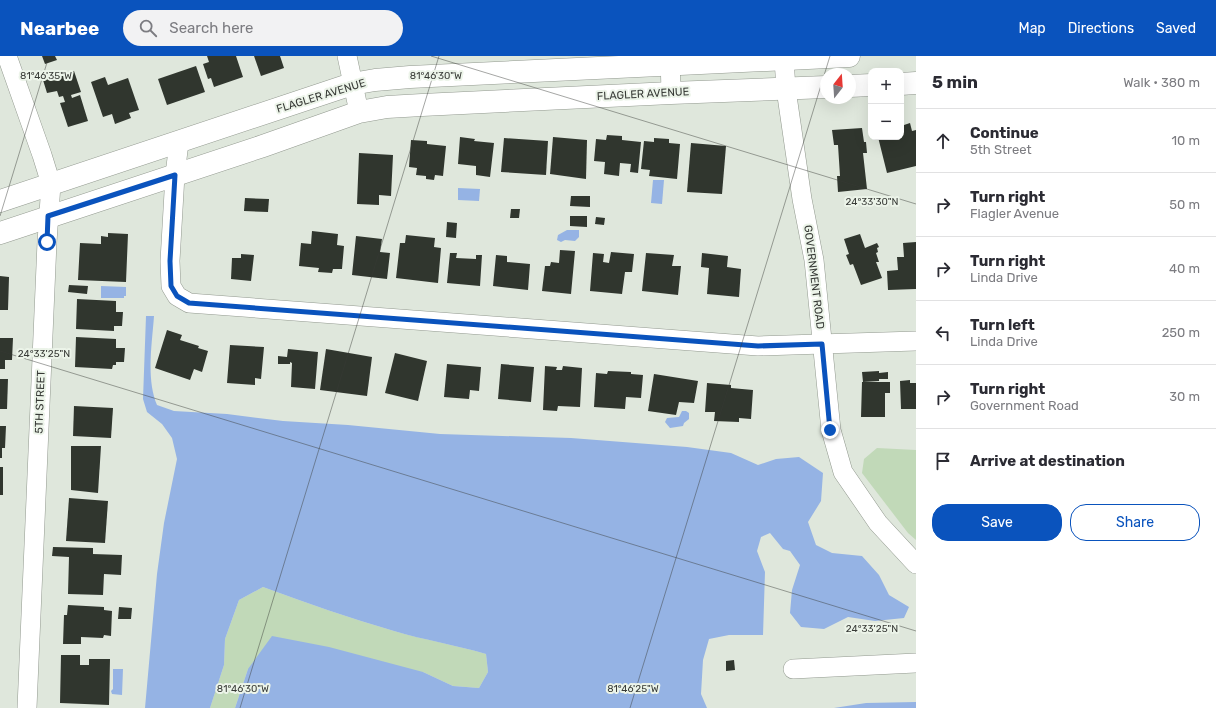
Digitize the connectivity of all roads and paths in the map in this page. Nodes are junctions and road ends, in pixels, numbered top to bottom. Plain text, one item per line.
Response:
1 (7, 56) edge
2 (347, 56) edge
3 (849, 56) edge
4 (784, 59) junction
5 (670, 60) edge
6 (916, 83) edge
7 (352, 84) junction
8 (904, 84) edge
9 (868, 85) edge
10 (856, 86) edge
11 (820, 87) edge
12 (786, 89) junction
13 (671, 93) junction
14 (359, 112) junction
15 (179, 142) junction
16 (175, 175) junction
17 (51, 184) junction
18 (0, 201) edge
19 (48, 216) junction
20 (0, 233) edge
21 (916, 341) edge
22 (822, 344) junction
23 (916, 564) edge
24 (916, 663) edge
25 (793, 669) dead end
26 (28, 708) edge

1 - 17 street, 5TH STREET
2 - 7 street
3 - 4 main road, FLAGLER AVENUE
4 - 5 main road, FLAGLER AVENUE
4 - 12 street, GOVERNMENT ROAD
5 - 7 main road, FLAGLER AVENUE
5 - 13 street
6 - 8 main road
7 - 14 street
7 - 15 main road, FLAGLER AVENUE
9 - 10 main road
11 - 12 main road, FLAGLER AVENUE
12 - 13 main road, FLAGLER AVENUE
12 - 22 street, GOVERNMENT ROAD
13 - 14 main road, FLAGLER AVENUE
14 - 16 main road, FLAGLER AVENUE
15 - 16 street
15 - 17 main road, FLAGLER AVENUE
16 - 19 main road, FLAGLER AVENUE
16 - 22 street
17 - 18 main road, FLAGLER AVENUE
17 - 19 street, 5TH STREET
19 - 20 main road, FLAGLER AVENUE
19 - 26 street, 5TH STREET
21 - 22 street
22 - 23 street, GOVERNMENT ROAD
24 - 25 street

